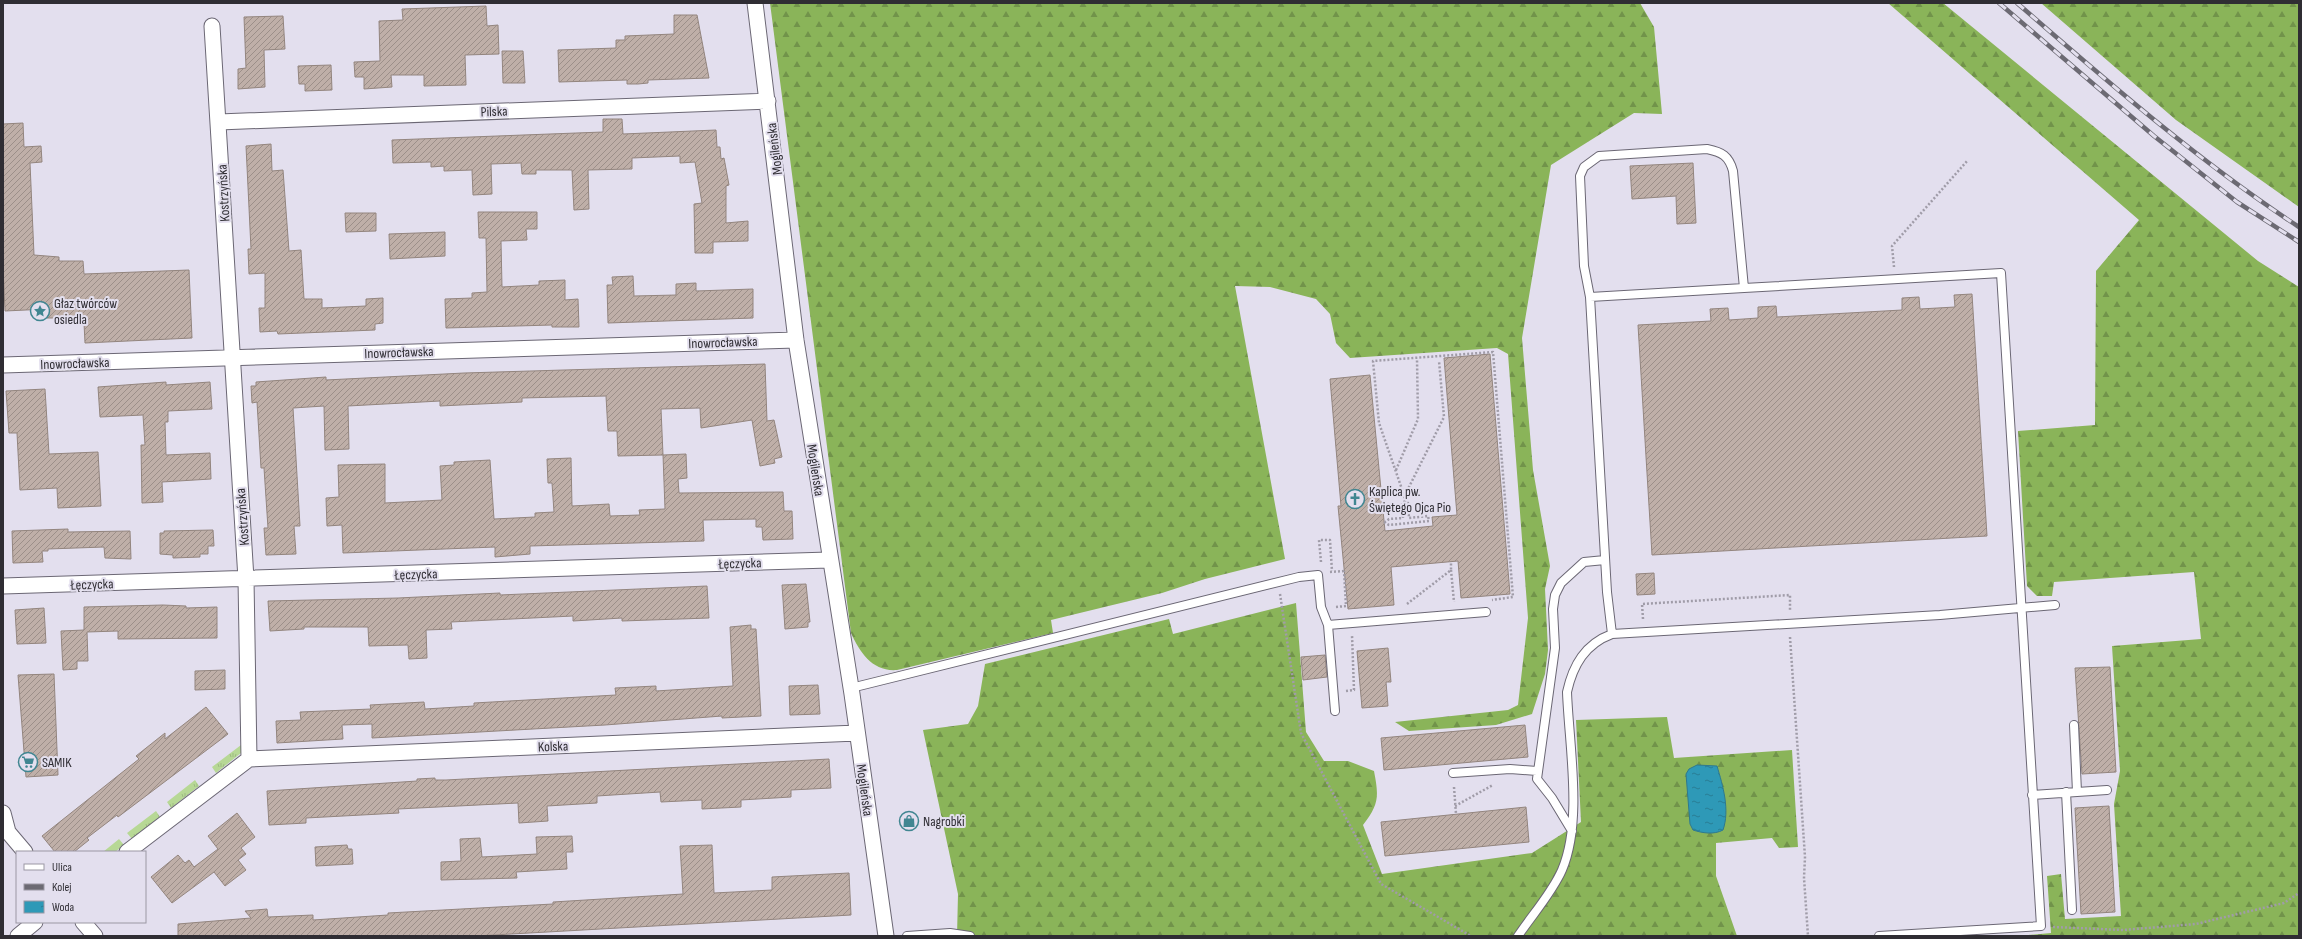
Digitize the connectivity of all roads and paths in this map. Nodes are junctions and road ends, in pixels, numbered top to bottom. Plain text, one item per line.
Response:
1 (755, 3) edge
2 (212, 26) dead end
3 (768, 101) junction
4 (219, 122) junction
5 (1968, 160) dead end
6 (1896, 279) junction
7 (1744, 288) junction
8 (1590, 297) junction
9 (796, 340) junction
10 (231, 358) junction
11 (1417, 358) junction
12 (1439, 361) dead end
13 (3, 365) edge
14 (1396, 470) junction
15 (1404, 495) junction
16 (1405, 502) junction
17 (830, 560) junction
18 (1605, 560) junction
19 (1451, 562) dead end
20 (1452, 570) junction
21 (1345, 571) dead end
22 (1332, 572) dead end
23 (246, 579) junction
24 (3, 586) edge
25 (1280, 590) dead end
26 (1513, 597) dead end
27 (1406, 605) dead end
28 (1454, 605) dead end
29 (2055, 605) dead end
30 (2021, 608) junction
31 (1486, 612) dead end
32 (1790, 623) junction
33 (1328, 625) junction
34 (1644, 632) junction
35 (1352, 633) dead end
36 (1612, 634) junction
37 (851, 688) junction
38 (1334, 692) junction
39 (1335, 711) dead end
40 (2074, 725) dead end
41 (857, 733) junction
42 (249, 759) junction
43 (1537, 771) junction
44 (1453, 773) joint
45 (1494, 784) dead end
46 (2108, 790) dead end
47 (2066, 792) junction
48 (2077, 792) junction
49 (2032, 795) junction
50 (1455, 806) junction
51 (3, 813) edge
52 (1456, 814) dead end
53 (6, 832) edge
54 (1573, 832) junction
55 (24, 851) edge
56 (128, 851) edge
57 (2299, 893) edge
58 (2072, 910) dead end
59 (34, 923) edge
60 (84, 923) edge
61 (2041, 926) junction
62 (18, 936) edge
63 (95, 936) edge
64 (886, 936) edge
65 (907, 936) edge
66 (970, 936) edge
67 (1471, 936) edge
68 (1518, 936) edge
69 (1808, 936) edge
70 (1879, 936) edge

1 - 3 street, Mogileńska
2 - 4 street, Kostrzyńska
3 - 4 street, Pilska
3 - 9 street, Mogileńska
4 - 10 street, Kostrzyńska
5 - 6 path
6 - 7 lane
6 - 30 lane
7 - 8 lane
7 - 8 lane
8 - 18 lane
9 - 10 street, Inowrocławska
9 - 17 street, Mogileńska
10 - 13 street, Inowrocławska
10 - 23 street, Kostrzyńska
11 - 14 path
11 - 14 path
11 - 26 path
12 - 15 path
14 - 15 path
15 - 16 path
16 - 16 path
17 - 23 street, Łęczycka
17 - 37 street, Mogileńska
18 - 36 lane
18 - 43 lane
19 - 20 path
20 - 27 path
20 - 28 path
21 - 22 path
23 - 24 street, Łęczycka
23 - 42 street, Kostrzyńska
25 - 67 path
29 - 30 lane
30 - 32 lane
30 - 49 lane
31 - 33 lane
32 - 34 lane
32 - 34 path
32 - 69 path
33 - 37 lane
33 - 38 lane
34 - 36 lane
35 - 38 path
36 - 54 lane
37 - 41 street, Mogileńska
38 - 39 lane
40 - 48 lane
41 - 42 street, Kolska
41 - 64 street, Mogileńska
42 - 56 street
43 - 44 lane
43 - 54 lane
44 - 50 path
45 - 50 path
46 - 48 lane
47 - 48 lane
47 - 49 lane
47 - 58 lane
49 - 61 lane
50 - 52 path
51 - 53 street
53 - 55 street
54 - 68 lane
57 - 61 path
59 - 62 street
60 - 63 street
61 - 70 lane
65 - 66 lane

